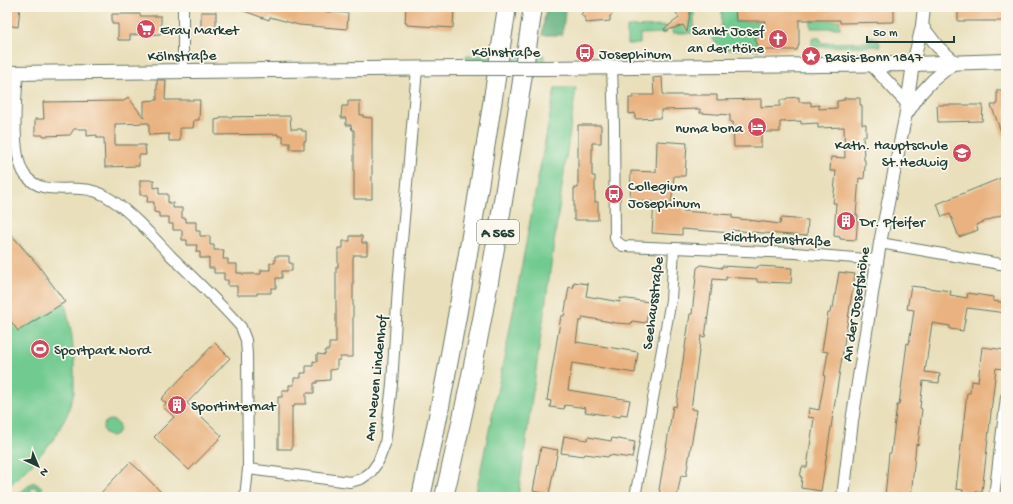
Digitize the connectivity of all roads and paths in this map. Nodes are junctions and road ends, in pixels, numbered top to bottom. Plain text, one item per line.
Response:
1 (183, 7) edge
2 (507, 7) edge
3 (533, 7) edge
4 (924, 7) edge
5 (922, 26) junction
6 (1006, 61) edge
7 (955, 62) junction
8 (871, 64) junction
9 (913, 64) junction
10 (612, 67) junction
11 (417, 69) junction
12 (183, 72) junction
13 (12, 73) edge
14 (906, 102) junction
15 (905, 118) junction
16 (880, 244) junction
17 (674, 248) junction
18 (878, 260) junction
19 (1006, 265) edge
20 (1006, 397) edge
21 (248, 468) junction
22 (245, 497) edge
23 (421, 497) edge
24 (444, 497) edge
25 (634, 497) edge
26 (843, 497) edge
27 (994, 497) edge

1 - 12 street
2 - 23 highway, A 565
3 - 24 highway, A 565
4 - 5 street, An der Josefshöhe
5 - 7 street
5 - 9 street, An der Josefshöhe
6 - 7 main road, Kölnstraße
7 - 9 main road, Kölnstraße
7 - 15 street, An der Josefshöhe
8 - 9 main road, Kölnstraße
8 - 10 main road, Kölnstraße
8 - 14 street
9 - 14 street, An der Josefshöhe
10 - 11 main road, Kölnstraße, bridge
10 - 17 street, Seehausstraße
11 - 12 main road, Kölnstraße
11 - 21 street, Am Neuen Lindenhof
12 - 13 main road, Kölnstraße
13 - 21 street
14 - 15 street, An der Josefshöhe
15 - 16 street, An der Josefshöhe
16 - 18 street, An der Josefshöhe
16 - 19 street
17 - 18 street, Richthofenstraße
17 - 25 street, Seehausstraße
18 - 26 street, An der Josefshöhe
20 - 27 street
21 - 22 street

